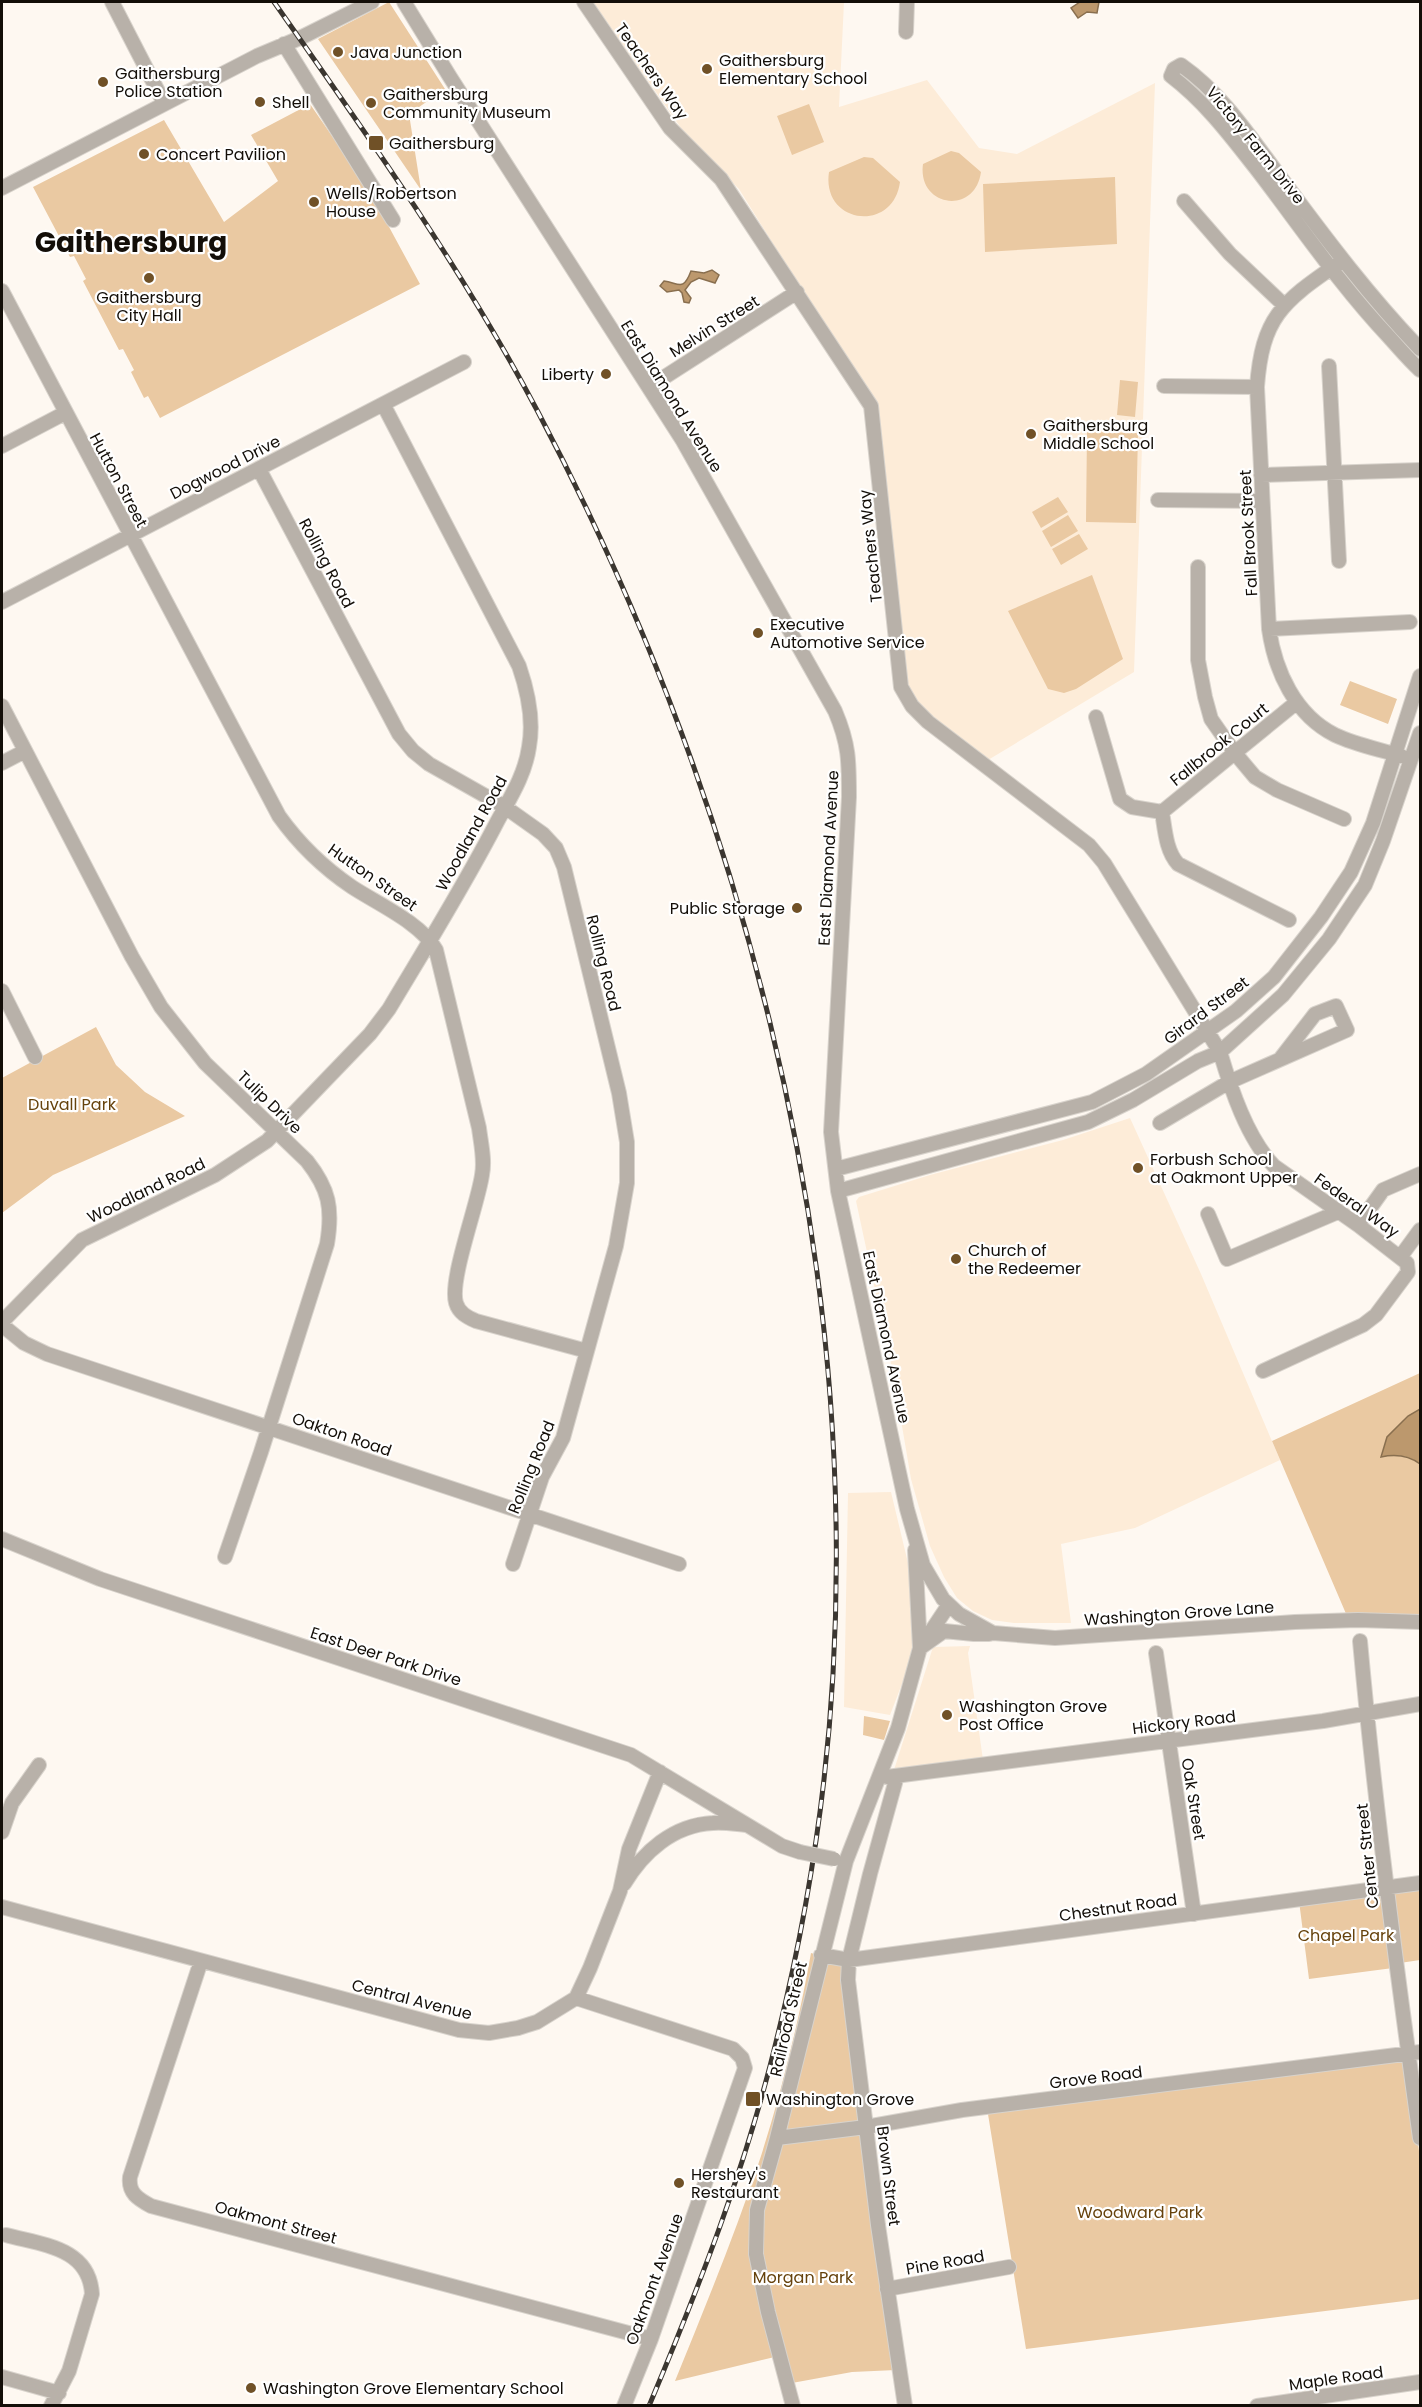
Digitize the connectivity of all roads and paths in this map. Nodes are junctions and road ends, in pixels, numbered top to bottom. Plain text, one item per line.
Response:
1 (112, 2) edge
2 (372, 2) edge
3 (404, 2) edge
4 (584, 2) edge
5 (907, 2) edge
6 (906, 32) dead end
7 (284, 44) junction
8 (164, 103) junction
9 (2, 188) edge
10 (1184, 201) dead end
11 (393, 219) dead end
12 (1342, 261) junction
13 (1330, 269) junction
14 (2, 291) edge
15 (797, 292) junction
16 (1284, 304) junction
17 (1420, 349) edge
18 (464, 362) dead end
19 (1329, 366) dead end
20 (1420, 370) edge
21 (1164, 386) dead end
22 (649, 387) junction
23 (1257, 387) junction
24 (383, 404) junction
25 (65, 412) junction
26 (2, 446) edge
27 (259, 469) junction
28 (1420, 470) edge
29 (1334, 471) junction
30 (1262, 475) junction
31 (1158, 500) dead end
32 (1262, 501) junction
33 (129, 535) junction
34 (1339, 561) dead end
35 (1198, 567) dead end
36 (2, 602) edge
37 (1410, 622) dead end
38 (1269, 629) junction
39 (1420, 676) edge
40 (1297, 702) junction
41 (2, 706) edge
42 (1096, 717) dead end
43 (1420, 733) edge
44 (25, 751) junction
45 (1234, 752) junction
46 (1394, 754) junction
47 (1416, 760) edge
48 (2, 764) edge
49 (505, 807) junction
50 (1162, 812) junction
51 (1344, 819) dead end
52 (1289, 920) dead end
53 (430, 940) junction
54 (2, 992) edge
55 (1208, 1031) junction
56 (1220, 1053) junction
57 (35, 1057) dead end
58 (1281, 1058) junction
59 (1229, 1082) junction
60 (1160, 1123) dead end
61 (277, 1132) junction
62 (836, 1169) junction
63 (1420, 1174) edge
64 (838, 1191) junction
65 (1338, 1212) junction
66 (1208, 1214) dead end
67 (1358, 1225) junction
68 (1420, 1230) edge
69 (1404, 1259) junction
70 (2, 1323) edge
71 (587, 1351) junction
72 (1263, 1371) dead end
73 (269, 1427) junction
74 (529, 1514) junction
75 (2, 1539) edge
76 (915, 1542) junction
77 (225, 1557) dead end
78 (513, 1564) dead end
79 (679, 1564) dead end
80 (946, 1603) junction
81 (1420, 1622) edge
82 (993, 1633) junction
83 (1360, 1641) dead end
84 (920, 1644) junction
85 (1156, 1653) dead end
86 (1420, 1704) edge
87 (1366, 1713) junction
88 (1168, 1740) junction
89 (39, 1765) dead end
90 (660, 1773) junction
91 (897, 1776) junction
92 (879, 1778) junction
93 (749, 1825) junction
94 (2, 1832) edge
95 (840, 1860) junction
96 (1420, 1883) edge
97 (1387, 1888) junction
98 (620, 1891) junction
99 (2, 1907) edge
100 (1194, 1914) junction
101 (821, 1954) junction
102 (849, 1960) junction
103 (201, 1961) junction
104 (576, 1998) junction
105 (1415, 2053) edge
106 (866, 2127) junction
107 (777, 2138) junction
108 (1420, 2138) edge
109 (6, 2235) dead end
110 (1009, 2267) dead end
111 (887, 2289) junction
112 (651, 2339) junction
113 (2, 2377) edge
114 (1420, 2382) edge
115 (58, 2393) junction
116 (51, 2406) edge
117 (624, 2406) edge
118 (793, 2406) edge
119 (904, 2406) edge
120 (1257, 2406) edge

1 - 8 street
2 - 7 street
3 - 22 street, East Diamond Avenue
4 - 15 street, Teachers Way
5 - 6 street
7 - 8 street
7 - 11 street
8 - 9 street
10 - 16 street
12 - 13 street, Fall Brook Street
12 - 13 street, Victory Farm Drive
12 - 17 street, Victory Farm Drive
13 - 16 street, Fall Brook Street
13 - 20 street, Victory Farm Drive
14 - 25 street, Hutton Street
15 - 22 street, Melvin Street
15 - 55 street, Teachers Way
16 - 23 street, Fall Brook Street
18 - 24 street, Dogwood Drive
19 - 29 street
21 - 23 street
22 - 62 street, East Diamond Avenue
23 - 30 street, Fall Brook Street
24 - 27 street, Dogwood Drive
24 - 49 street, Woodland Road
25 - 26 street
25 - 33 street, Hutton Street
27 - 33 street, Dogwood Drive
27 - 49 street, Rolling Road
28 - 29 street
29 - 30 street
29 - 34 street
30 - 32 street, Fall Brook Street
31 - 32 street
32 - 38 street, Fall Brook Street
33 - 36 street, Dogwood Drive
33 - 53 street, Hutton Street
35 - 45 street
37 - 38 street
38 - 40 street, Fall Brook Street
39 - 46 street, Girard Street
40 - 45 street, Fallbrook Court
40 - 46 street, Fall Brook Street
41 - 44 street, Tulip Drive
42 - 50 street
43 - 47 street
44 - 48 street
44 - 61 street, Tulip Drive
45 - 50 street, Fallbrook Court
45 - 51 street
46 - 47 street, Fall Brook Street
46 - 55 street, Girard Street
47 - 56 street
49 - 53 street, Woodland Road
49 - 71 street, Rolling Road
50 - 52 street
53 - 61 street, Woodland Road
53 - 71 street
54 - 57 street
55 - 56 street, Teachers Way
55 - 62 street, Girard Street
56 - 59 street, Federal Way
56 - 64 street
58 - 58 street
58 - 59 street
59 - 60 street
59 - 65 street, Federal Way
61 - 70 street, Woodland Road
61 - 73 street, Tulip Drive
62 - 64 street, East Diamond Avenue
63 - 67 street
64 - 76 street, East Diamond Avenue
65 - 66 street
65 - 67 street, Federal Way
67 - 69 street, Federal Way
68 - 69 street
69 - 72 street
70 - 73 street, Oakton Road
71 - 74 street, Rolling Road
73 - 74 street, Oakton Road
73 - 77 street, Tulip Drive
74 - 78 street, Rolling Road
74 - 79 street, Oakton Road
75 - 90 street, East Deer Park Drive
76 - 80 street, East Diamond Avenue
76 - 84 street
80 - 82 street, Washington Grove Lane
80 - 84 street, Railroad Street
81 - 82 street, Washington Grove Lane
82 - 84 street
83 - 87 street, Center Street
84 - 92 street, Railroad Street
85 - 88 street, Oak Street
86 - 87 street, Hickory Road
87 - 88 street, Hickory Road
87 - 97 street, Center Street
88 - 91 street, Hickory Road
88 - 100 street, Oak Street
89 - 94 street
90 - 93 street, East Deer Park Drive
90 - 98 street
91 - 92 street, Hickory Road
91 - 102 street, Brown Street
92 - 95 street, Railroad Street
93 - 95 street, East Deer Park Drive, bridge
93 - 98 street, East Deer Park Drive
95 - 101 street, Railroad Street
96 - 97 street, Chestnut Road
97 - 100 street, Chestnut Road
97 - 105 street, Center Street
98 - 104 street
99 - 103 street, Central Avenue
100 - 102 street, Chestnut Road
101 - 102 street, Chestnut Road
101 - 107 street, Railroad Street
102 - 106 street, Brown Street
103 - 104 street, Central Avenue
103 - 112 street, Oakmont Street
104 - 112 street, Oakmont Avenue
105 - 106 street, Grove Road
105 - 108 street, Center Street
106 - 107 street, Grove Road
106 - 111 street, Brown Street
107 - 118 street, Railroad Street
109 - 115 street
110 - 111 street, Pine Road
111 - 119 street, Brown Street
112 - 117 street, Oakmont Avenue
113 - 115 street
114 - 120 street, Maple Road
115 - 116 street

